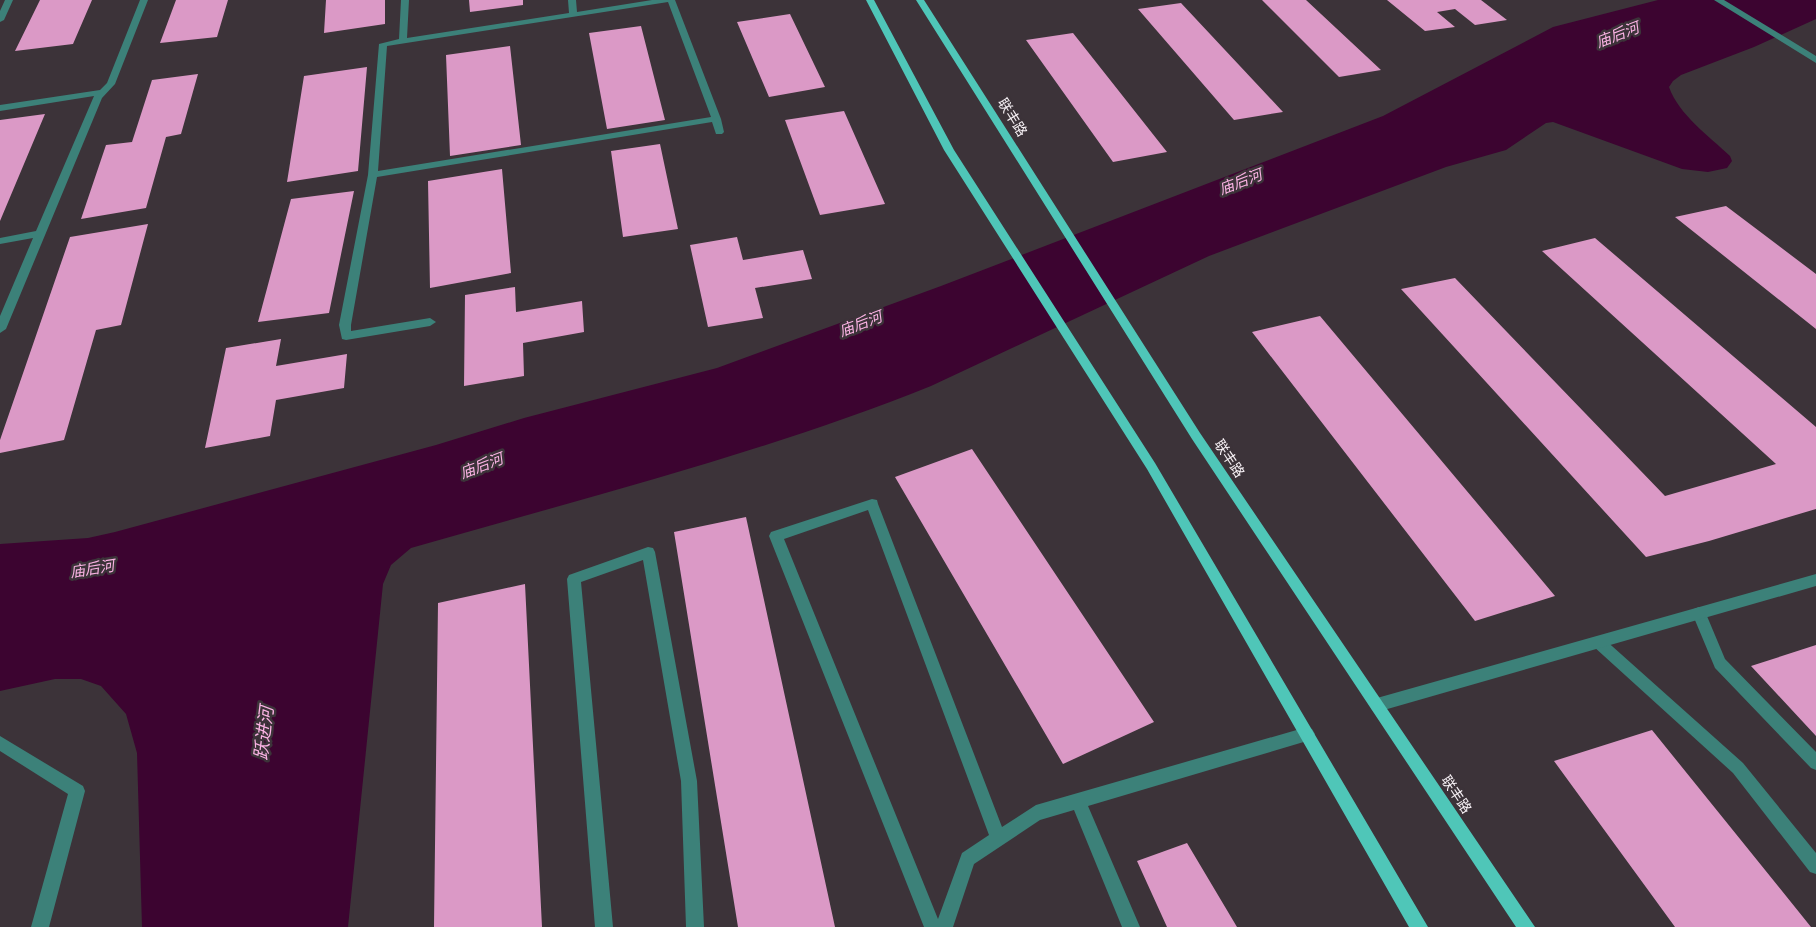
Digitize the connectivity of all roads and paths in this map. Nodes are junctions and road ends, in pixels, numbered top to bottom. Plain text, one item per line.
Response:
1 (9, 0) edge
2 (144, 0) edge
3 (405, 0) edge
4 (572, 0) edge
5 (666, 0) edge
6 (671, 0) edge
7 (870, 0) edge
8 (920, 0) edge
9 (1718, 0) edge
10 (573, 15) junction
11 (0, 20) edge
12 (403, 41) junction
13 (1816, 60) edge
14 (103, 92) junction
15 (0, 108) edge
16 (716, 119) junction
17 (719, 132) dead end
18 (373, 176) junction
19 (40, 234) junction
20 (0, 241) edge
21 (430, 322) dead end
22 (0, 329) edge
23 (1816, 580) edge
24 (1699, 613) junction
25 (1598, 642) junction
26 (1377, 705) junction
27 (1307, 734) junction
28 (0, 743) edge
29 (1816, 763) edge
30 (1078, 801) junction
31 (998, 838) junction
32 (1816, 866) edge
33 (40, 927) edge
34 (604, 927) edge
35 (696, 927) edge
36 (933, 927) edge
37 (944, 927) edge
38 (1131, 927) edge
39 (1419, 927) edge
40 (1526, 927) edge

1 - 11 street
2 - 14 street
3 - 12 street
4 - 10 street
5 - 10 street
6 - 16 street
7 - 27 main road
8 - 26 main road, 联丰路
9 - 13 street
10 - 12 street
12 - 18 street
14 - 15 street
14 - 19 street
16 - 17 street
16 - 18 street
18 - 21 street
19 - 20 street
19 - 22 street
23 - 24 street
24 - 25 street
24 - 29 street
25 - 26 street
25 - 32 street
26 - 40 main road, 联丰路
27 - 30 street
27 - 39 main road
28 - 33 street
30 - 31 street
30 - 38 street
31 - 36 street
31 - 37 street
34 - 35 street

